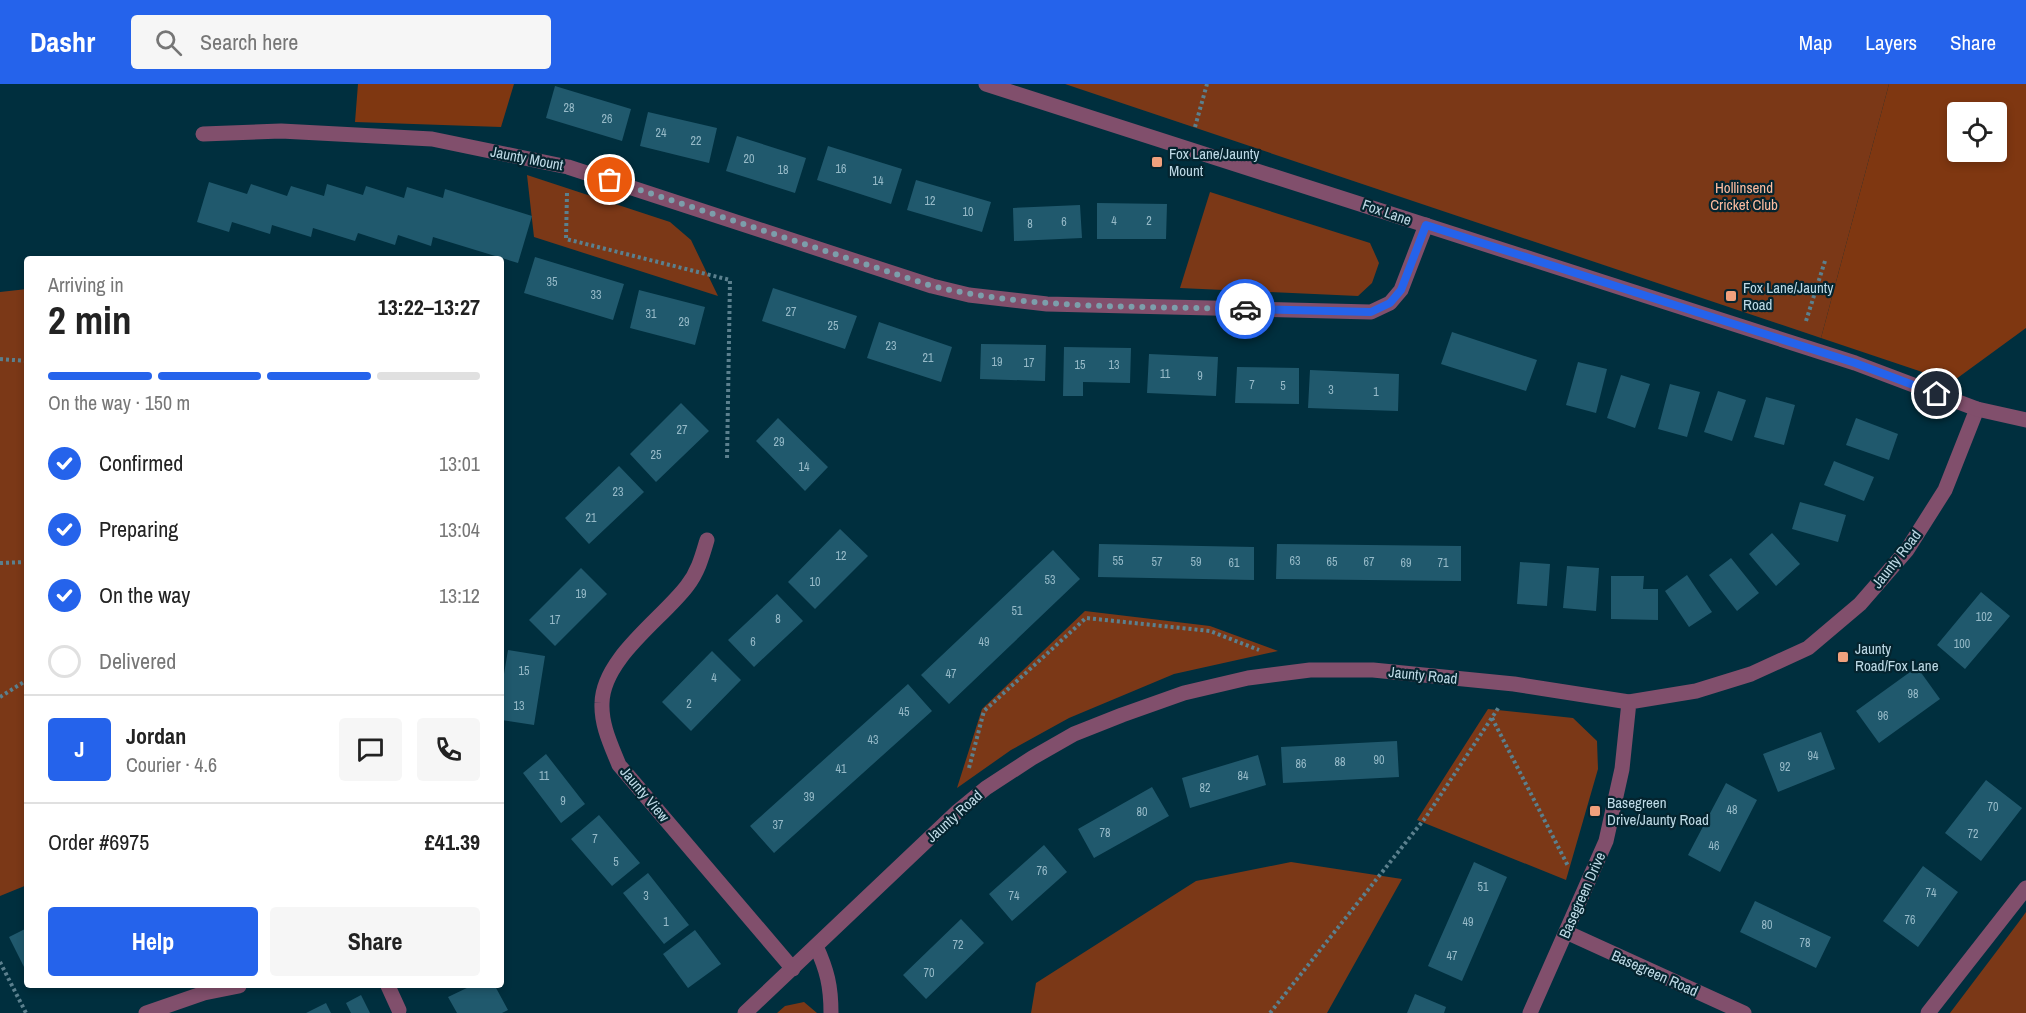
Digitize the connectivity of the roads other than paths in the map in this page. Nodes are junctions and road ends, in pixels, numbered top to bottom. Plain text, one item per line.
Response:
1 (986, 84) edge
2 (203, 134) dead end
3 (1426, 225) junction
4 (1977, 409) junction
5 (2026, 420) edge
6 (707, 540) dead end
7 (1629, 702) junction
8 (2026, 888) edge
9 (1566, 932) junction
10 (816, 946) junction
11 (793, 969) junction
12 (229, 988) edge
13 (389, 988) edge
14 (399, 1010) dead end
15 (146, 1013) edge
16 (745, 1013) edge
17 (831, 1013) edge
18 (1530, 1013) edge
19 (1744, 1013) edge
20 (1928, 1013) edge

1 - 3 street, Fox Lane
2 - 3 street, Jaunty Mount
3 - 4 street, Fox Lane
4 - 5 street, Fox Lane
4 - 7 street, Jaunty Road
6 - 11 street, Jaunty View
7 - 9 street, Basegreen Drive
7 - 10 street, Jaunty Road
8 - 20 street
9 - 18 street, Basegreen Drive
9 - 19 street, Basegreen Road
10 - 11 street, Jaunty Road
10 - 17 street
11 - 16 street, Jaunty Road
12 - 15 street
13 - 14 street

